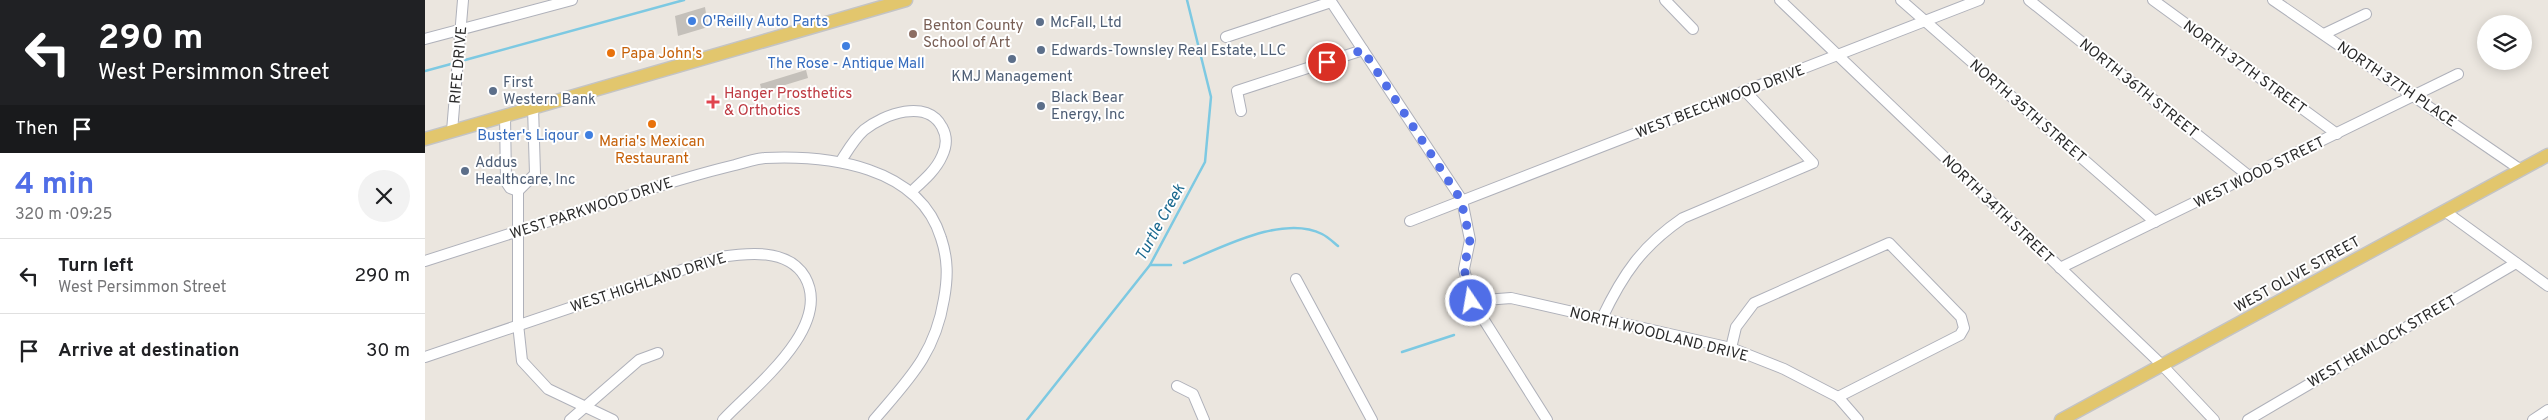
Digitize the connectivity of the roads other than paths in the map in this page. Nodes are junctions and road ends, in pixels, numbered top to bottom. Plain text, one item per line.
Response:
1 (463, 0) edge
2 (572, 0) edge
3 (906, 0) edge
4 (1665, 0) edge
5 (1780, 0) edge
6 (1901, 0) edge
7 (1979, 0) edge
8 (2029, 0) edge
9 (2153, 0) edge
10 (2273, 0) edge
11 (1331, 1) edge
12 (2366, 14) dead end
13 (1925, 21) junction
14 (461, 29) junction
15 (1693, 29) dead end
16 (2324, 34) junction
17 (1226, 37) dead end
18 (425, 39) edge
19 (1363, 50) junction
20 (1838, 55) junction
21 (2458, 74) dead end
22 (1746, 92) junction
23 (2414, 95) junction
24 (533, 108) junction
25 (1241, 111) dead end
26 (505, 116) junction
27 (452, 131) junction
28 (2337, 134) junction
29 (425, 139) edge
30 (2548, 155) edge
31 (841, 161) junction
32 (2521, 170) junction
33 (2249, 177) junction
34 (518, 190) junction
35 (913, 191) junction
36 (1461, 200) junction
37 (2446, 212) junction
38 (1410, 220) dead end
39 (2155, 222) junction
40 (518, 231) junction
41 (425, 261) edge
42 (2516, 263) junction
43 (2060, 268) junction
44 (1296, 279) dead end
45 (2548, 286) edge
46 (1471, 301) junction
47 (1601, 318) junction
48 (518, 324) junction
49 (1731, 348) junction
50 (658, 353) dead end
51 (425, 356) edge
52 (2162, 365) junction
53 (1177, 386) dead end
54 (1838, 397) junction
55 (587, 408) junction
56 (2548, 410) edge
57 (570, 420) edge
58 (613, 420) edge
59 (723, 420) edge
60 (874, 420) edge
61 (1204, 420) edge
62 (1372, 420) edge
63 (1547, 420) edge
64 (1857, 420) edge
65 (2061, 420) edge
66 (2214, 420) edge
67 (2248, 420) edge
68 (2533, 420) edge

1 - 14 street, RIFE DRIVE
2 - 14 street
3 - 24 main road
4 - 15 street
5 - 20 street, NORTH 34TH STREET
6 - 13 street, NORTH 35TH STREET
7 - 13 street, WEST BEECHWOOD DRIVE
8 - 33 street, NORTH 36TH STREET
9 - 28 street, NORTH 37TH STREET
10 - 16 street, NORTH 37TH PLACE
11 - 17 street
11 - 19 street
12 - 16 street
13 - 20 street, WEST BEECHWOOD DRIVE
13 - 39 street, NORTH 35TH STREET
14 - 18 street
14 - 27 street, RIFE DRIVE
16 - 23 street, NORTH 37TH PLACE
19 - 25 street
19 - 36 street
20 - 22 street, WEST BEECHWOOD DRIVE
20 - 43 street, NORTH 34TH STREET
21 - 23 street, WEST WOOD STREET
22 - 36 street, WEST BEECHWOOD DRIVE
22 - 47 street
23 - 28 street, WEST WOOD STREET
23 - 32 street, NORTH 37TH PLACE
24 - 26 main road
24 - 34 street
26 - 27 main road
26 - 34 street
27 - 29 main road
28 - 33 street, WEST WOOD STREET
30 - 32 main road, WEST OLIVE STREET
31 - 35 street, WEST PARKWOOD DRIVE
31 - 35 street
31 - 40 street, WEST PARKWOOD DRIVE
32 - 37 main road, WEST OLIVE STREET
33 - 39 street, WEST WOOD STREET
34 - 40 street
35 - 60 street, WEST PARKWOOD DRIVE
36 - 38 street, WEST BEECHWOOD DRIVE
36 - 46 street
37 - 42 street
37 - 52 main road, WEST OLIVE STREET
39 - 43 street, WEST WOOD STREET
40 - 41 street, WEST PARKWOOD DRIVE
40 - 48 street
42 - 45 street
42 - 67 street, WEST HEMLOCK STREET
43 - 52 street, NORTH 34TH STREET
44 - 62 street
46 - 47 street, NORTH WOODLAND DRIVE
46 - 63 street
47 - 49 street, NORTH WOODLAND DRIVE
48 - 51 street, WEST HIGHLAND DRIVE
48 - 55 street
48 - 59 street, WEST HIGHLAND DRIVE
49 - 54 street, NORTH WOODLAND DRIVE
49 - 54 street
50 - 55 street
52 - 65 main road, WEST OLIVE STREET
52 - 66 street, NORTH 34TH STREET
53 - 61 street
54 - 64 street, NORTH WOODLAND DRIVE
55 - 57 street
55 - 58 street
56 - 68 street

